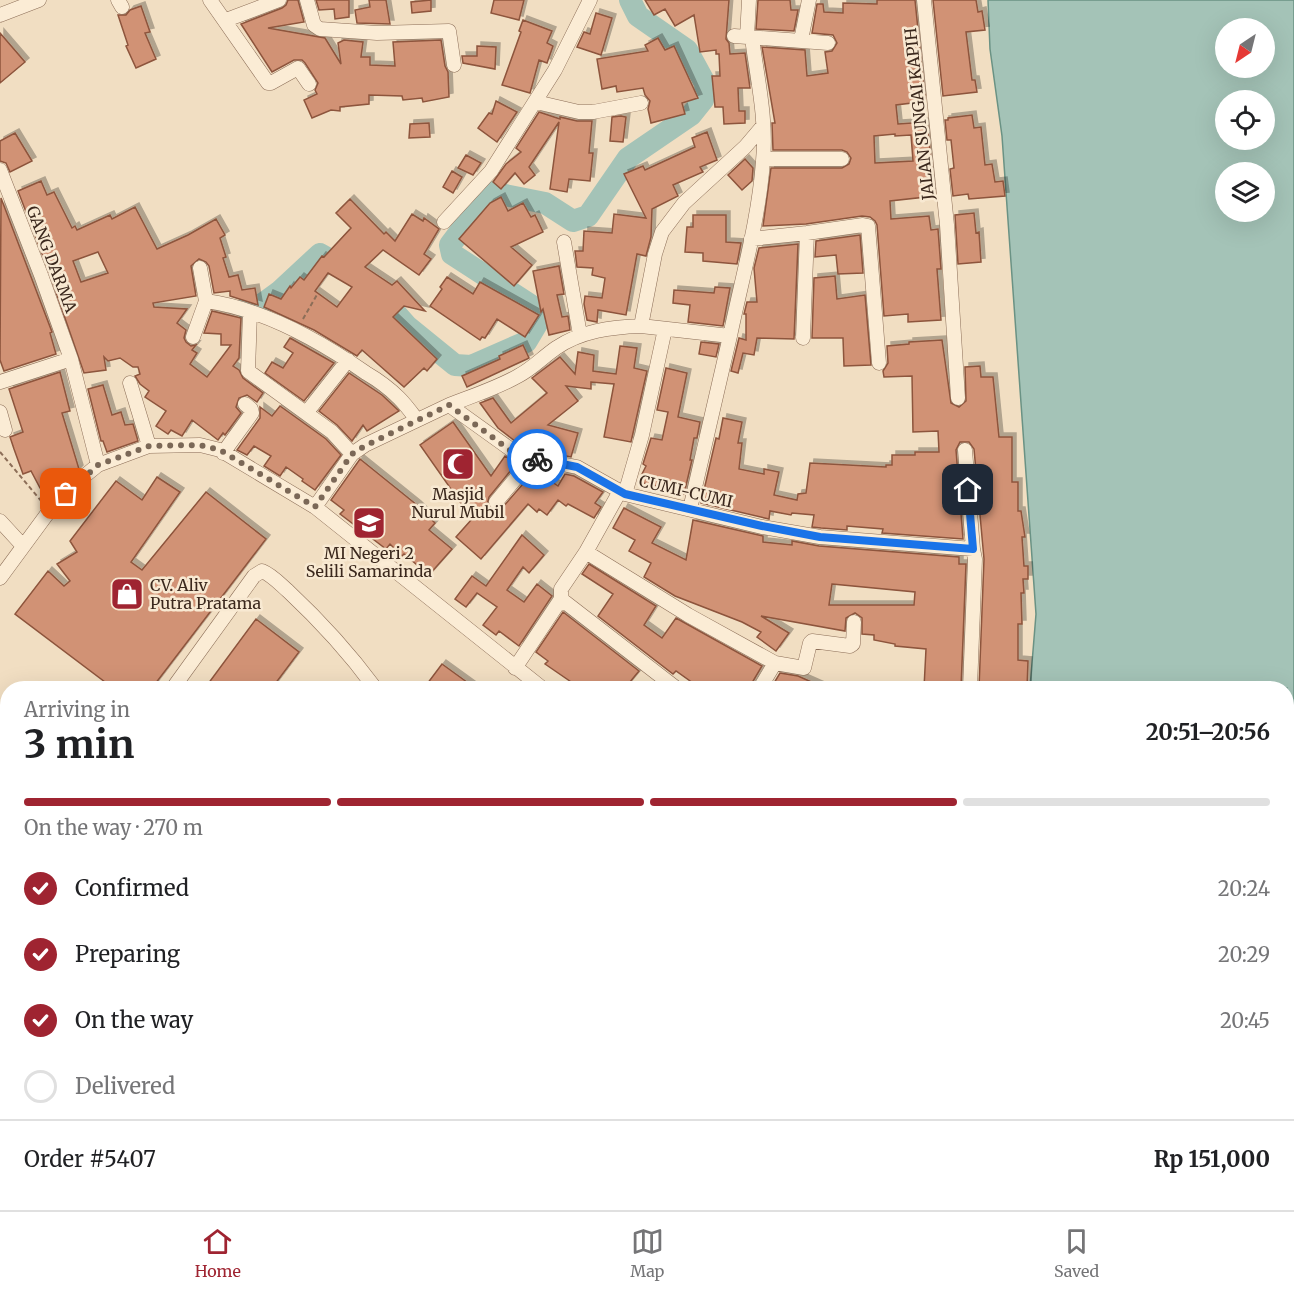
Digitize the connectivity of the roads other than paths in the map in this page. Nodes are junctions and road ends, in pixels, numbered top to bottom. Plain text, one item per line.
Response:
1 (39, 0) edge
2 (210, 0) edge
3 (279, 0) edge
4 (307, 0) edge
5 (590, 0) edge
6 (749, 0) edge
7 (809, 0) edge
8 (924, 0) edge
9 (0, 15) edge
10 (226, 20) junction
11 (744, 37) junction
12 (801, 40) junction
13 (828, 43) dead end
14 (454, 65) dead end
15 (309, 84) dead end
16 (536, 102) junction
17 (641, 103) dead end
18 (762, 127) junction
19 (764, 159) junction
20 (842, 159) dead end
21 (0, 170) edge
22 (444, 222) dead end
23 (807, 233) junction
24 (751, 238) junction
25 (564, 242) dead end
26 (200, 268) dead end
27 (206, 301) junction
28 (250, 312) junction
29 (641, 326) junction
30 (664, 329) junction
31 (580, 335) junction
32 (730, 336) junction
33 (193, 337) dead end
34 (802, 338) dead end
35 (71, 360) junction
36 (348, 360) junction
37 (879, 363) dead end
38 (0, 382) edge
39 (130, 383) dead end
40 (958, 398) dead end
41 (245, 404) dead end
42 (449, 405) junction
43 (0, 412) edge
44 (307, 412) junction
45 (417, 420) junction
46 (6, 430) dead end
47 (149, 446) junction
48 (965, 450) dead end
49 (223, 453) junction
50 (352, 454) junction
51 (532, 459) junction
52 (98, 465) junction
53 (623, 493) junction
54 (496, 502) dead end
55 (315, 507) junction
56 (690, 509) junction
57 (0, 521) edge
58 (23, 546) junction
59 (973, 549) junction
60 (586, 552) junction
61 (0, 578) edge
62 (561, 599) junction
63 (854, 622) dead end
64 (775, 663) junction
65 (515, 668) junction
66 (178, 681) edge
67 (369, 681) edge
68 (533, 681) edge
69 (667, 681) edge
70 (764, 681) edge
71 (970, 681) edge

1 - 9 street
2 - 10 street
3 - 10 street
4 - 14 street
5 - 16 street
6 - 11 street
7 - 12 street
8 - 40 street, JALAN SUNGAI KAPIH
10 - 15 street
11 - 12 street
11 - 18 street
12 - 13 street
16 - 17 street
16 - 22 street
18 - 19 street
18 - 29 street
19 - 20 street
19 - 24 street
21 - 35 street, GANG DARMA
23 - 24 street
23 - 34 street
23 - 37 street
24 - 32 street
25 - 31 street
26 - 27 street
27 - 28 street
27 - 33 street
28 - 36 street
28 - 44 street
29 - 30 street
29 - 31 street
30 - 32 street
30 - 53 street
31 - 42 street
32 - 56 street
35 - 38 street
35 - 52 street, GANG DARMA
36 - 44 street
36 - 45 street
39 - 47 street
41 - 49 street
42 - 45 street
42 - 51 street, CUMI-CUMI
43 - 46 street
44 - 50 street
45 - 50 street
47 - 49 street
47 - 52 street
48 - 59 street
49 - 55 street
50 - 55 street
51 - 53 street, CUMI-CUMI
51 - 54 street
52 - 58 street
53 - 56 street, CUMI-CUMI
53 - 60 street
55 - 65 street
56 - 59 street, CUMI-CUMI
57 - 58 street
58 - 61 street
59 - 71 street
60 - 62 street
60 - 64 street
62 - 65 street
62 - 69 street
63 - 64 street
64 - 70 street
65 - 68 street
66 - 67 street

